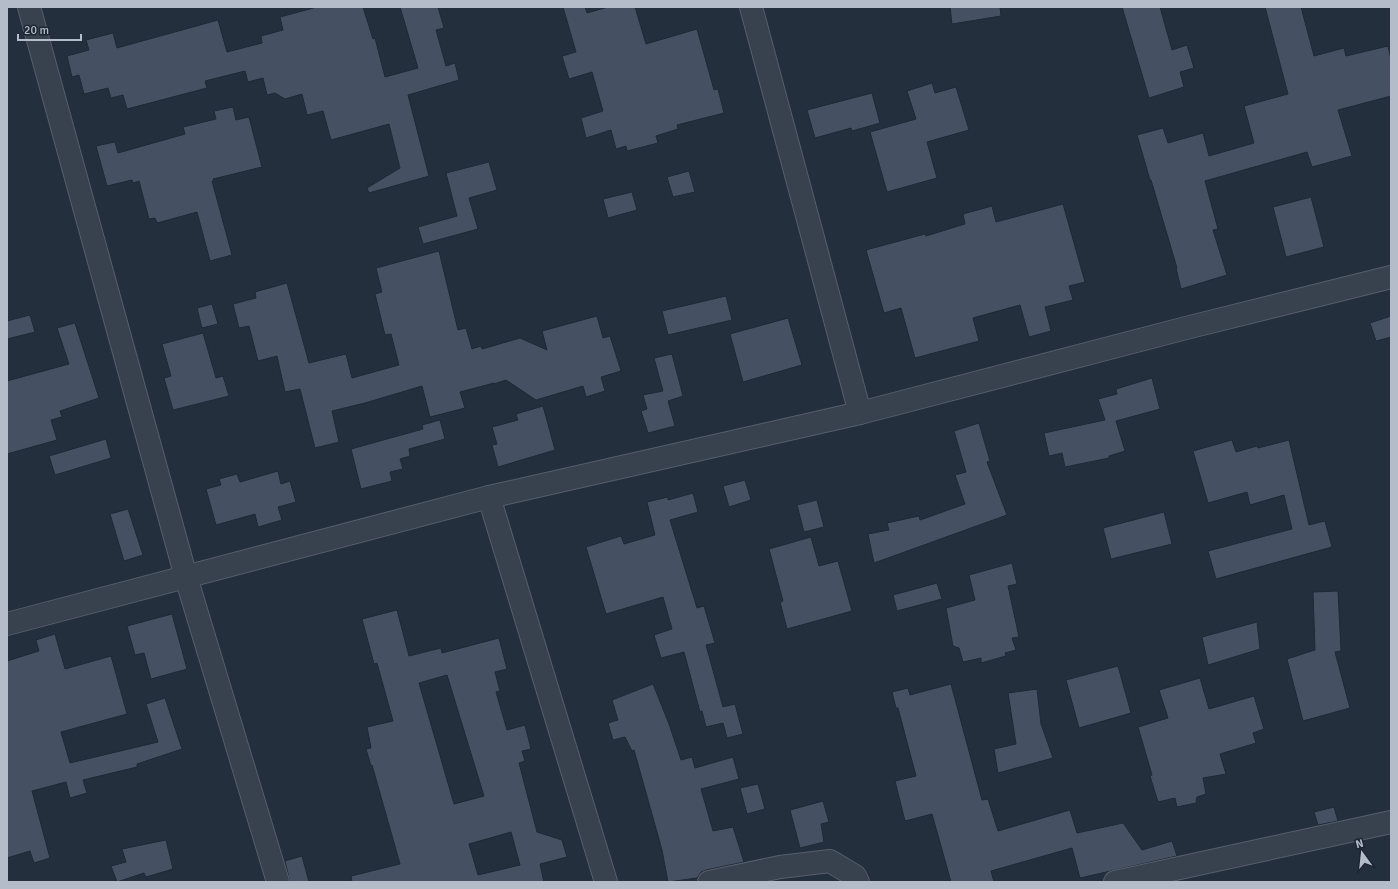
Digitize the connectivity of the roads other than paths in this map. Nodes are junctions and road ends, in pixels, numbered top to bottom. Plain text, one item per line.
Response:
1 (29, 7) edge
2 (750, 7) edge
3 (1391, 277) edge
4 (860, 413) junction
5 (489, 497) junction
6 (186, 577) junction
7 (7, 624) edge
8 (1391, 822) edge
9 (278, 882) edge
10 (606, 882) edge
11 (709, 882) edge
12 (858, 882) edge
13 (1115, 882) edge

1 - 6 street
2 - 4 street
3 - 4 street
4 - 5 street
5 - 6 street
5 - 10 street
6 - 7 street
6 - 9 street
8 - 13 street
11 - 12 street

